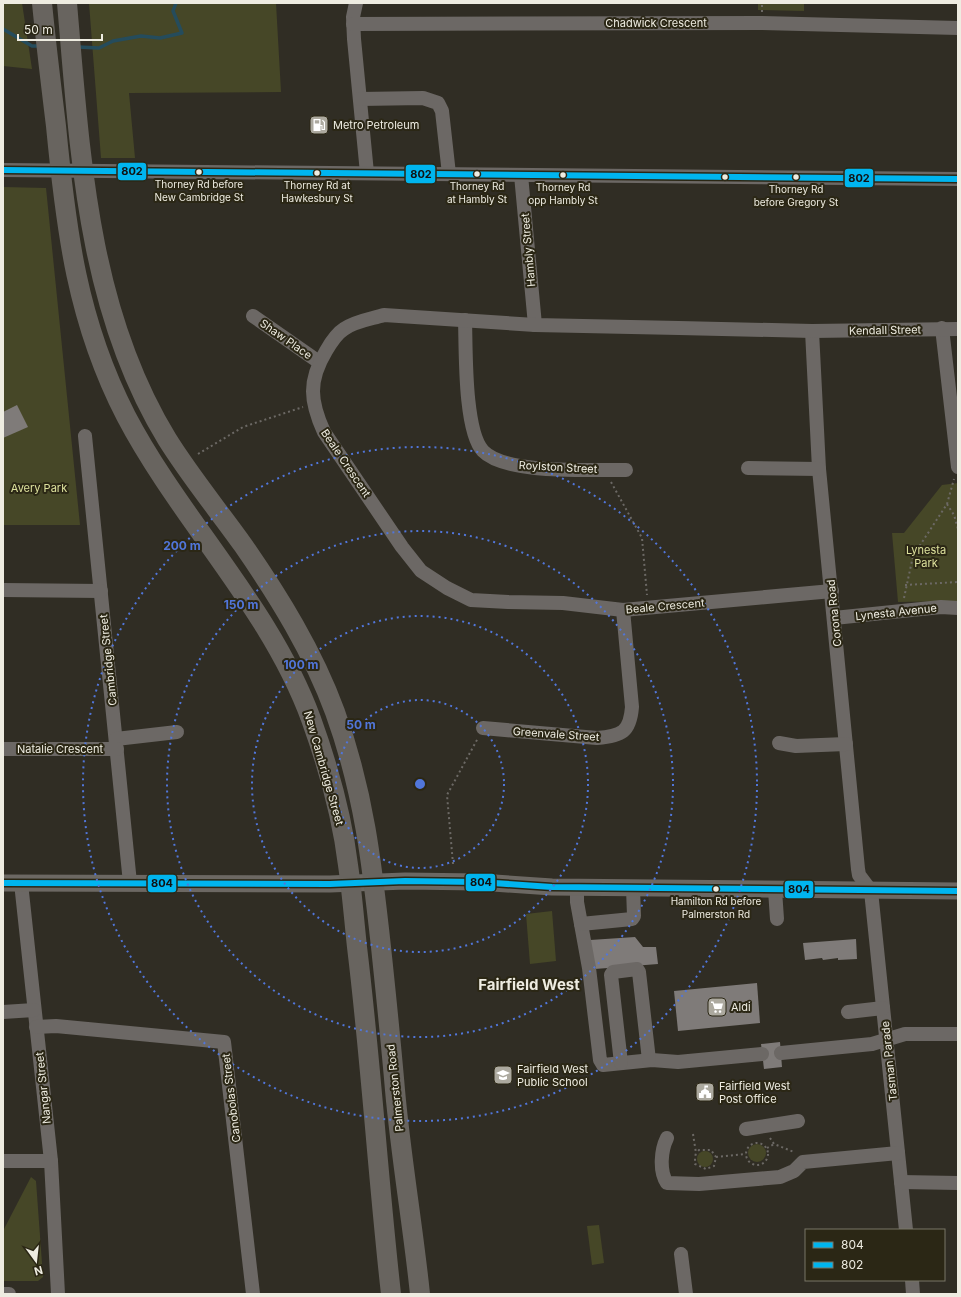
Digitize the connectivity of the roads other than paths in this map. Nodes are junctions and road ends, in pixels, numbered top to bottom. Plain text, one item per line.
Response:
1 (42, 3) edge
2 (67, 3) edge
3 (356, 3) edge
4 (353, 24) junction
5 (958, 28) edge
6 (360, 99) junction
7 (3, 170) edge
8 (60, 171) junction
9 (83, 171) junction
10 (367, 173) junction
11 (449, 174) junction
12 (521, 175) junction
13 (958, 178) edge
14 (253, 316) dead end
15 (465, 320) junction
16 (535, 325) junction
17 (942, 328) junction
18 (958, 329) edge
19 (812, 331) junction
20 (319, 362) junction
21 (85, 436) dead end
22 (958, 467) edge
23 (748, 468) dead end
24 (819, 469) junction
25 (626, 470) dead end
26 (3, 590) edge
27 (101, 590) junction
28 (832, 591) junction
29 (958, 608) edge
30 (623, 610) junction
31 (834, 618) junction
32 (483, 728) road end
33 (177, 732) dead end
34 (779, 743) dead end
35 (116, 744) junction
36 (846, 744) junction
37 (3, 750) edge
38 (375, 882) junction
39 (3, 883) edge
40 (21, 883) junction
41 (130, 883) junction
42 (350, 884) junction
43 (577, 887) junction
44 (633, 888) junction
45 (775, 890) junction
46 (871, 891) junction
47 (958, 891) edge
48 (777, 919) dead end
49 (582, 924) junction
50 (884, 1008) junction
51 (34, 1010) junction
52 (3, 1012) edge
53 (848, 1012) dead end
54 (36, 1027) junction
55 (958, 1034) edge
56 (886, 1039) junction
57 (781, 1053) dead end
58 (762, 1054) dead end
59 (649, 1060) junction
60 (621, 1063) junction
61 (798, 1121) dead end
62 (746, 1129) dead end
63 (667, 1138) dead end
64 (898, 1153) junction
65 (3, 1161) edge
66 (50, 1161) junction
67 (901, 1182) junction
68 (958, 1183) edge
69 (906, 1229) edge
70 (681, 1254) dead end
71 (912, 1281) edge
72 (3, 1294) edge
73 (10, 1294) edge
74 (58, 1294) edge
75 (253, 1294) edge
76 (391, 1294) edge
77 (420, 1294) edge
78 (686, 1294) edge
79 (913, 1294) edge

1 - 8 highway, New Cambridge Street
2 - 9 highway
3 - 4 street
4 - 5 street, Chadwick Crescent
4 - 6 street
6 - 10 street
6 - 11 street
7 - 8 street
8 - 9 street
8 - 42 highway, New Cambridge Street
9 - 10 street
9 - 38 highway
10 - 11 street
11 - 12 street
12 - 13 street
12 - 16 street, Hambly Street
14 - 20 street, Shaw Place
15 - 16 street, Beale Crescent
15 - 20 street, Beale Crescent
15 - 25 street, Roylston Street
16 - 19 street, Beale Crescent
17 - 18 street, Kendall Street
17 - 19 street, Kendall Street
17 - 22 street
19 - 24 street, Corona Road
20 - 30 street, Beale Crescent
21 - 27 street, Cambridge Street
23 - 24 street
24 - 28 street, Corona Road
26 - 27 street
27 - 35 street, Cambridge Street
28 - 30 street, Beale Crescent
28 - 31 street, Corona Road
29 - 31 street, Lynesta Avenue
30 - 32 street, Greenvale Street
31 - 36 street, Corona Road
33 - 35 street, Natalie Crescent
34 - 36 street
35 - 37 street, Natalie Crescent
35 - 41 street, Cambridge Street
36 - 46 street, Corona Road
38 - 42 main road
38 - 43 main road
38 - 77 highway, Palmerston Road
39 - 40 main road
40 - 41 main road
40 - 51 street, Nangar Street
41 - 42 main road
42 - 76 highway, Palmerston Road
43 - 44 main road
43 - 49 street
44 - 45 main road
44 - 49 street
45 - 46 main road
45 - 48 street
46 - 47 main road
46 - 50 street, Tasman Parade
49 - 60 street
50 - 53 street
50 - 56 street, Tasman Parade
51 - 52 street
51 - 54 street, Nangar Street
54 - 66 street, Nangar Street
54 - 75 street, Canobolas Street
55 - 56 street
56 - 57 street
56 - 64 street, Tasman Parade
58 - 59 street
59 - 60 street
59 - 60 street
61 - 62 street
63 - 64 street
64 - 67 street, Tasman Parade
65 - 66 street
66 - 74 street, Nangar Street
67 - 68 street
67 - 69 street, Tasman Parade
70 - 78 street
71 - 79 street
72 - 73 street

